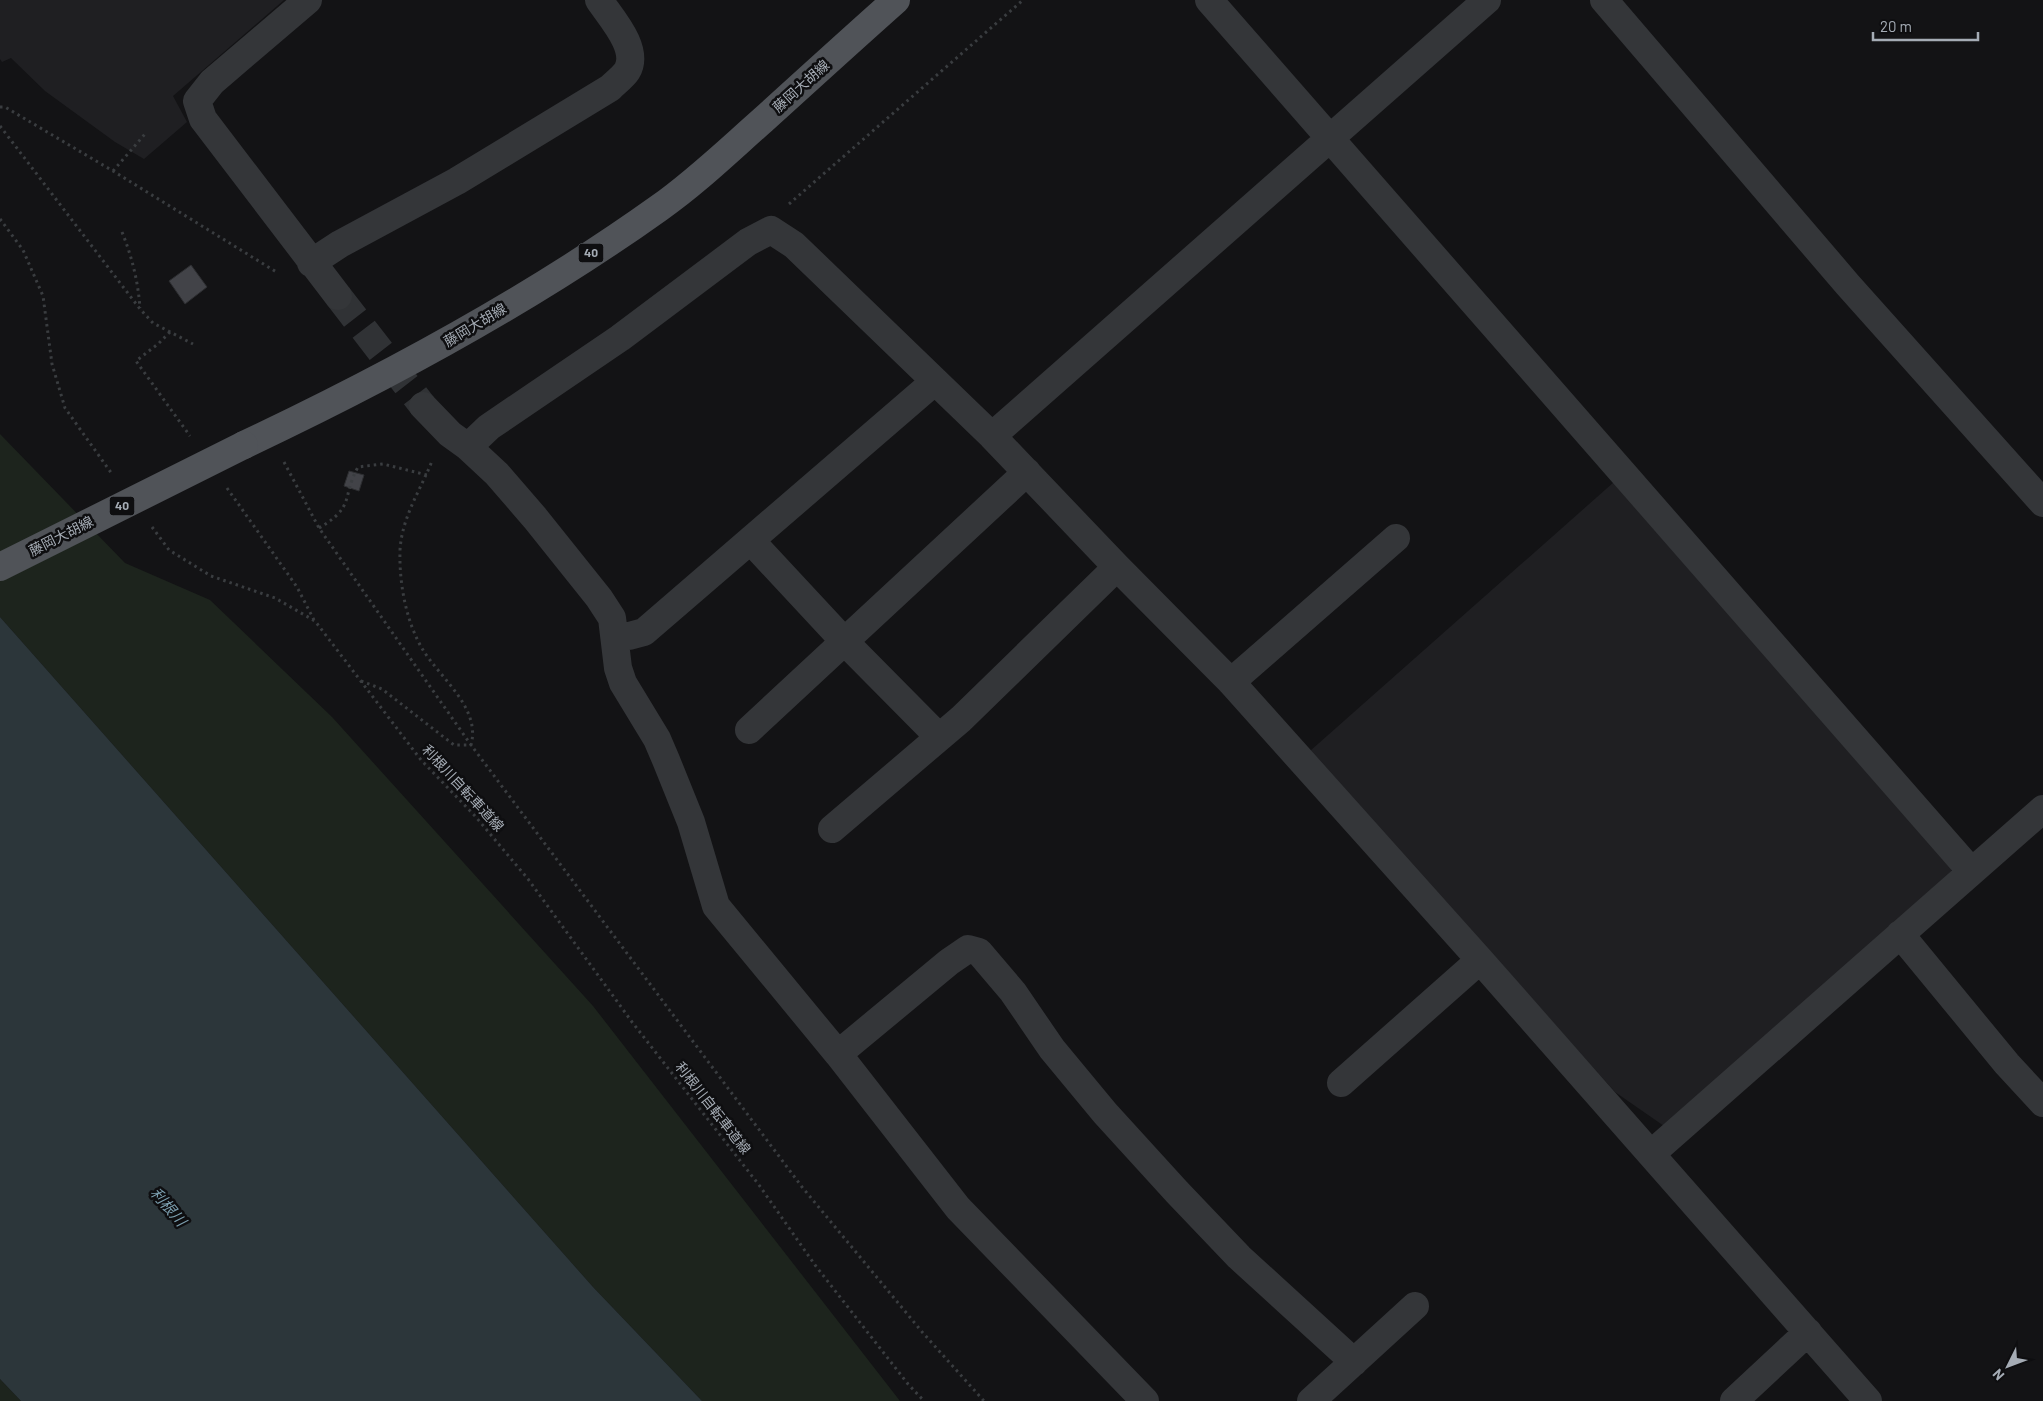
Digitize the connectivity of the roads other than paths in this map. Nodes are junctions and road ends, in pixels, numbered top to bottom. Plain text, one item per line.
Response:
1 (308, 0) edge
2 (599, 0) edge
3 (896, 0) edge
4 (1209, 0) edge
5 (1487, 0) edge
6 (1604, 0) edge
7 (1329, 139) junction
8 (311, 263) junction
9 (338, 296) tunnel mouth
10 (934, 382) junction
11 (424, 406) tunnel mouth
12 (992, 436) junction
13 (468, 447) junction
14 (1027, 472) junction
15 (2043, 503) edge
16 (1396, 538) dead end
17 (752, 542) junction
18 (0, 567) edge
19 (1117, 567) junction
20 (615, 636) junction
21 (846, 642) junction
22 (1231, 682) junction
23 (749, 730) dead end
24 (939, 737) junction
25 (2043, 809) edge
26 (832, 829) dead end
27 (1971, 871) junction
28 (1900, 934) junction
29 (1480, 960) junction
30 (838, 1054) junction
31 (1341, 1083) dead end
32 (2043, 1103) edge
33 (1651, 1154) junction
34 (1416, 1306) dead end
35 (1808, 1332) junction
36 (1354, 1362) junction
37 (1145, 1401) edge
38 (1311, 1401) edge
39 (1734, 1401) edge
40 (1868, 1401) edge

1 - 8 street
2 - 8 street
3 - 18 main road, 藤岡大胡線 / 40, bridge
4 - 7 street
5 - 7 street
6 - 15 street
7 - 12 street
7 - 27 street
8 - 9 street
10 - 12 street
10 - 13 street
10 - 17 street
11 - 13 street
12 - 14 street
13 - 20 street
14 - 19 street
14 - 21 street
16 - 22 street
17 - 20 street
17 - 21 street
19 - 22 street
19 - 24 street
20 - 30 street
21 - 23 street
21 - 24 street
22 - 29 street
24 - 26 street
25 - 27 street
27 - 28 street
28 - 32 street
28 - 33 street
29 - 31 street
29 - 33 street
30 - 36 street
30 - 37 street
33 - 35 street
34 - 36 street
35 - 39 street
35 - 40 street
36 - 38 street

